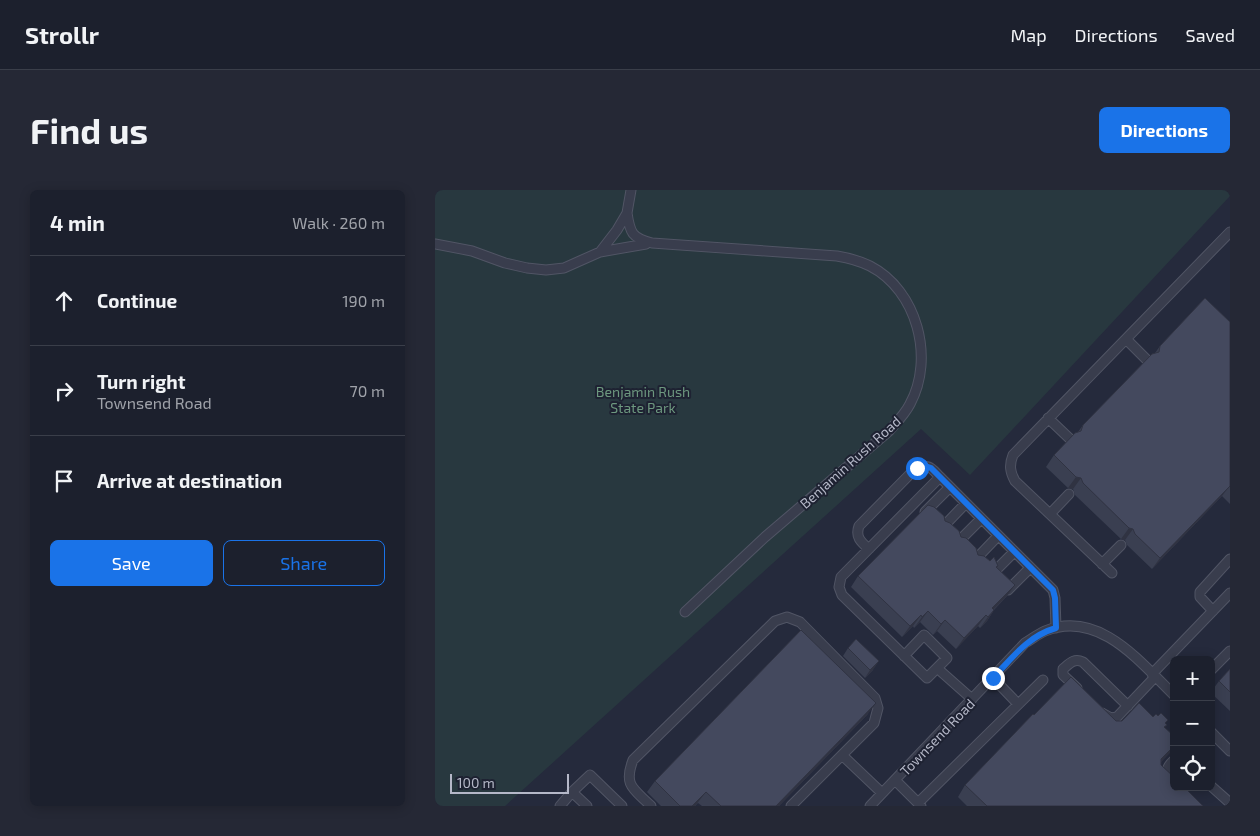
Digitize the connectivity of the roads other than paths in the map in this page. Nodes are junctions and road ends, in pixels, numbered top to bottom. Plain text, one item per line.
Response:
1 (631, 190) edge
2 (627, 213) junction
3 (1230, 232) edge
4 (652, 243) junction
5 (435, 244) edge
6 (600, 252) junction
7 (1126, 338) junction
8 (1146, 360) edge
9 (1048, 418) junction
10 (1069, 438) edge
11 (940, 477) junction
12 (950, 487) junction
13 (1069, 494) dead end
14 (966, 503) junction
15 (925, 512) edge
16 (1050, 514) junction
17 (981, 518) junction
18 (942, 528) edge
19 (998, 536) junction
20 (957, 543) edge
21 (1121, 545) dead end
22 (869, 549) junction
23 (1014, 552) junction
24 (1230, 559) edge
25 (974, 561) edge
26 (1102, 564) junction
27 (1030, 568) junction
28 (994, 572) edge
29 (1112, 573) dead end
30 (1008, 590) edge
31 (1230, 593) edge
32 (1213, 611) junction
33 (685, 612) dead end
34 (1056, 628) junction
35 (1230, 644) edge
36 (1225, 654) edge
37 (904, 656) junction
38 (1215, 665) edge
39 (937, 668) junction
40 (1154, 675) junction
41 (993, 678) junction
42 (1043, 680) dead end
43 (1170, 691) edge
44 (1081, 692) edge
45 (972, 699) junction
46 (1018, 704) junction
47 (1094, 704) edge
48 (1128, 706) junction
49 (1215, 736) edge
50 (1230, 751) edge
51 (842, 755) junction
52 (1170, 764) edge
53 (1170, 777) edge
54 (895, 780) junction
55 (1215, 790) edge
56 (572, 792) junction
57 (882, 793) junction
58 (1230, 803) edge
59 (920, 804) edge
60 (560, 806) edge
61 (587, 806) edge
62 (622, 806) edge
63 (651, 806) edge
64 (791, 806) edge
65 (871, 806) edge

1 - 2 street, Benjamin Rush Road
2 - 4 street, Benjamin Rush Road
2 - 6 street, Benjamin Rush Road
3 - 7 street
4 - 6 street, Benjamin Rush Road
4 - 33 street, Benjamin Rush Road
5 - 6 street, Benjamin Rush Road
7 - 8 street
7 - 9 street
9 - 10 street
9 - 16 street
11 - 12 street
11 - 22 street
11 - 22 street
12 - 14 street
12 - 15 street
13 - 16 street
14 - 17 street
14 - 18 street
16 - 26 street
17 - 19 street
17 - 20 street
19 - 23 street
19 - 25 street
21 - 26 street
22 - 37 street
23 - 27 street
23 - 28 street
24 - 32 street
26 - 29 street
27 - 30 street
27 - 34 street
31 - 32 street
32 - 40 street
34 - 40 street, Townsend Road
34 - 41 street, Townsend Road
35 - 36 street
36 - 38 street
37 - 39 street
37 - 39 street
39 - 45 street
40 - 43 street, Townsend Road
40 - 48 street
41 - 45 street, Townsend Road
41 - 46 street
42 - 46 street
44 - 48 street
45 - 54 street, Townsend Road
46 - 59 street
47 - 48 street
49 - 50 street
51 - 57 street
51 - 63 street
51 - 64 street
52 - 53 street
54 - 57 street, Townsend Road
54 - 59 street
55 - 58 street
56 - 60 street
56 - 61 street
56 - 62 street
57 - 65 street, Townsend Road

